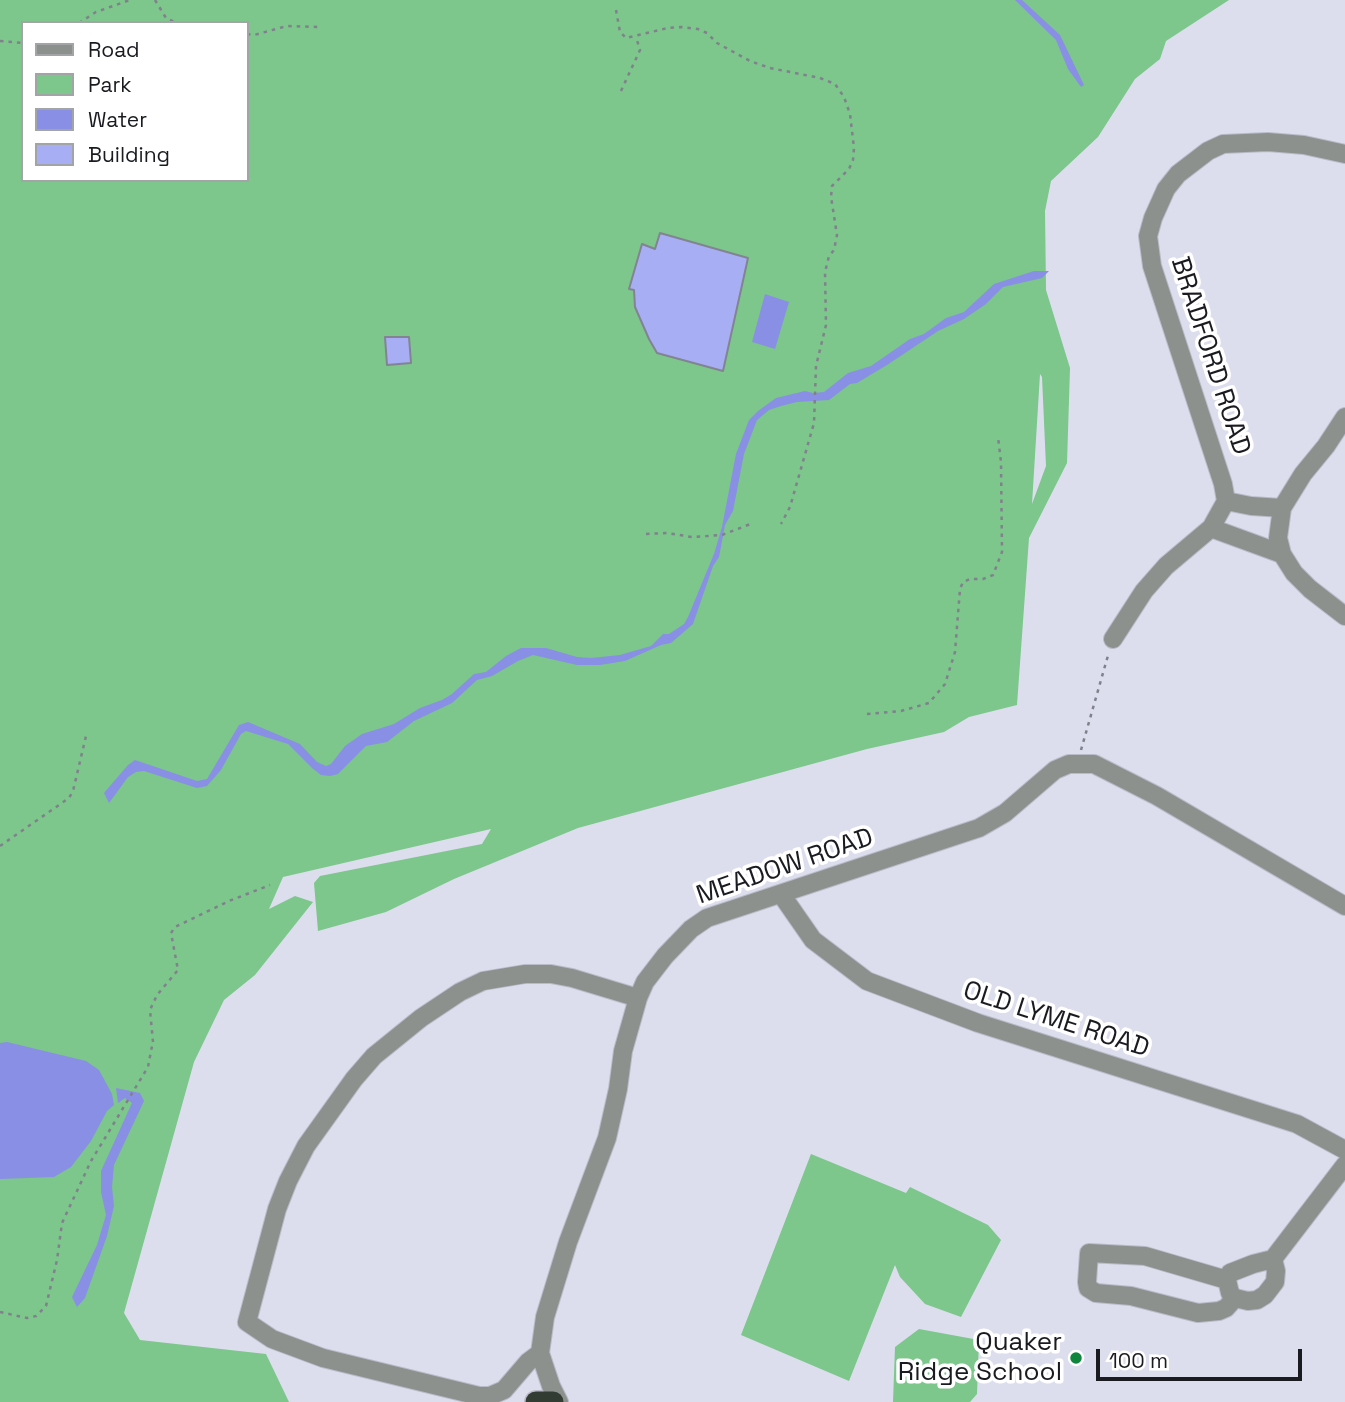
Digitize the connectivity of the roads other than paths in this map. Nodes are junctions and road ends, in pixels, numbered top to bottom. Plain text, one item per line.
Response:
1 (1345, 154) edge
2 (1345, 417) edge
3 (1226, 501) junction
4 (1282, 508) junction
5 (1211, 528) junction
6 (1282, 554) junction
7 (1345, 615) edge
8 (1113, 639) road end
9 (782, 894) junction
10 (1345, 906) edge
11 (638, 998) junction
12 (1345, 1150) edge
13 (1345, 1165) edge
14 (1273, 1259) junction
15 (1227, 1280) junction
16 (1235, 1298) junction
17 (540, 1353) junction
18 (536, 1402) edge
19 (553, 1402) edge
20 (559, 1402) edge

1 - 3 street, BRADFORD ROAD
2 - 4 street
3 - 4 street
3 - 5 street
4 - 6 street
5 - 6 street
5 - 8 street
6 - 7 street
9 - 10 street, MEADOW ROAD
9 - 11 street, MEADOW ROAD
9 - 12 street, OLD LYME ROAD
11 - 17 street, MEADOW ROAD
11 - 17 street
13 - 14 street
14 - 15 street
14 - 16 street
15 - 16 street
15 - 16 street
17 - 20 street, MEADOW ROAD
18 - 19 highway

